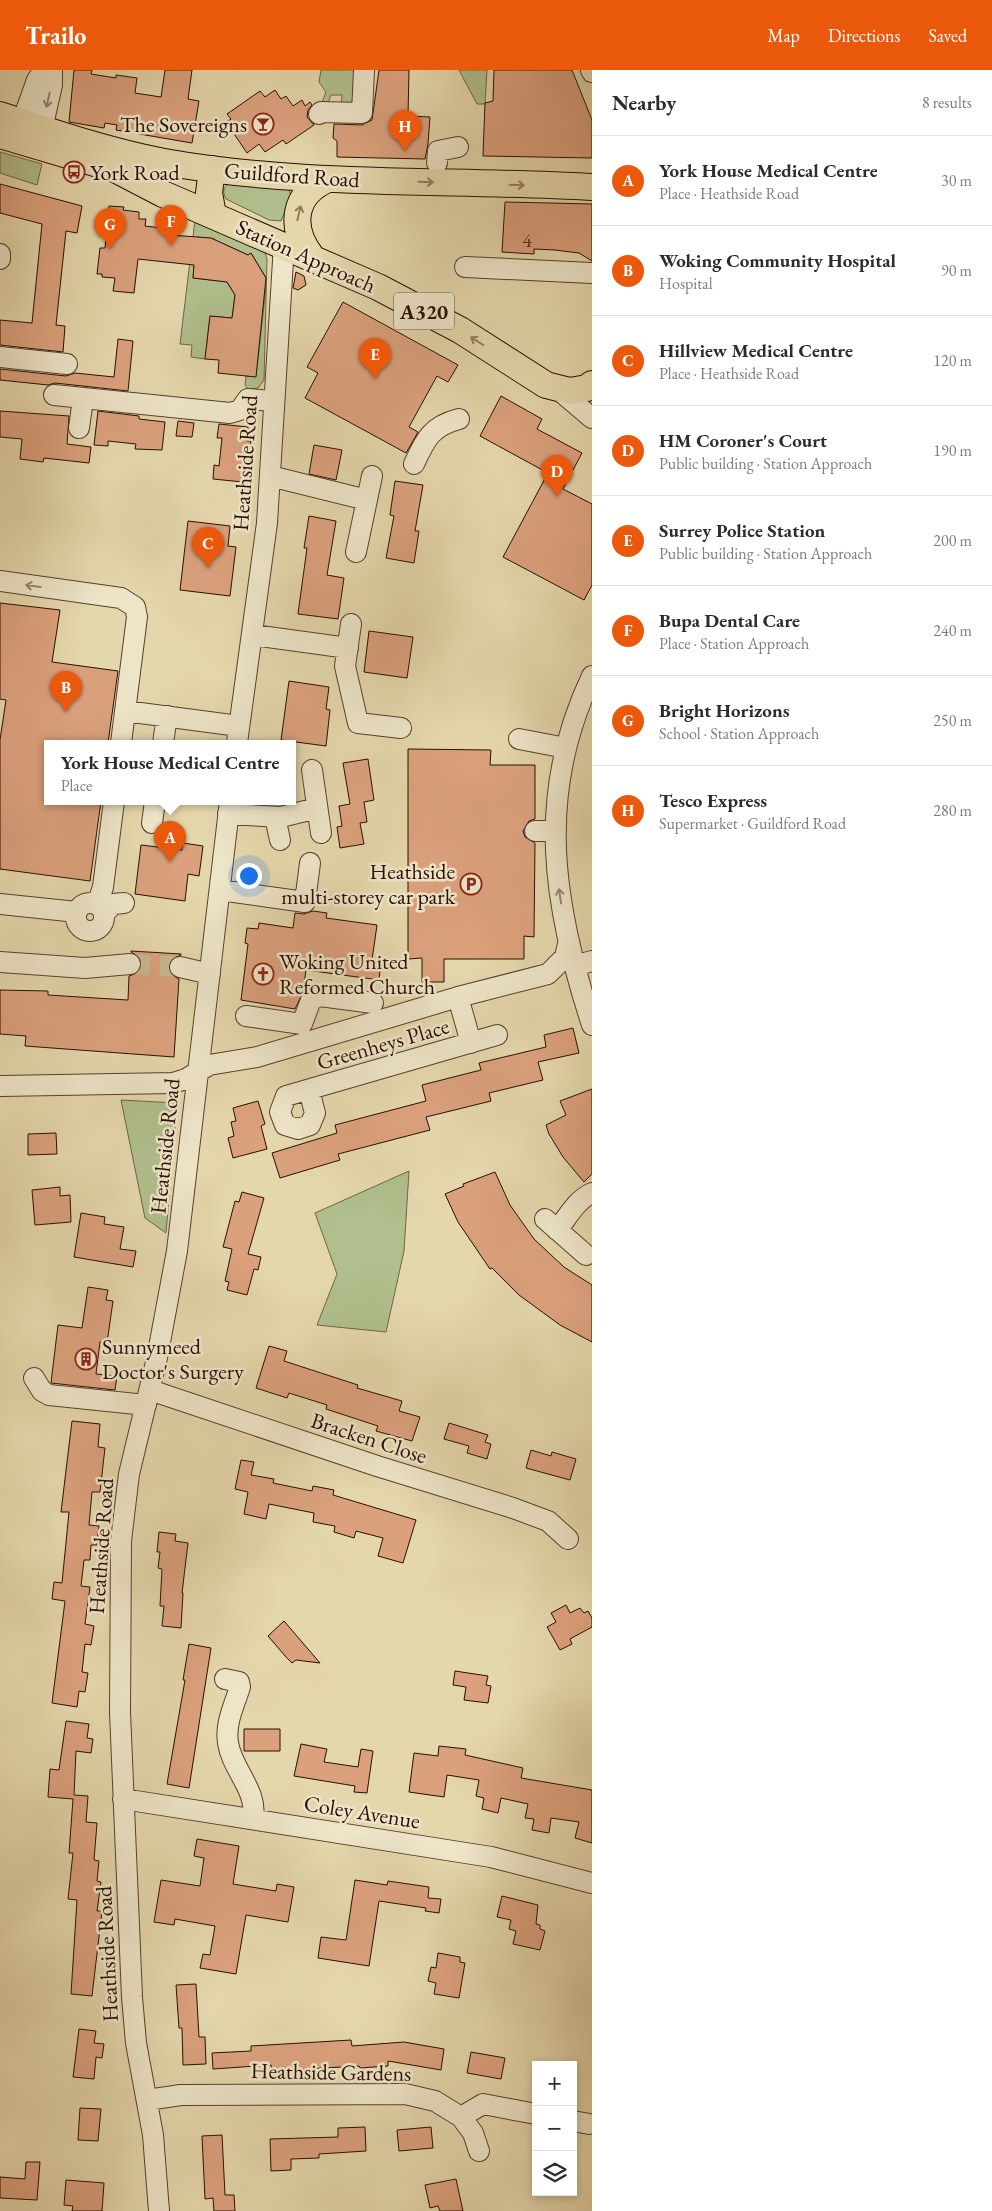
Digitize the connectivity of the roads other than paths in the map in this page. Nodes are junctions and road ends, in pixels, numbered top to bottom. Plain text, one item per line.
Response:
1 (44, 70) edge
2 (52, 70) edge
3 (364, 70) edge
4 (319, 114) dead end
5 (19, 131) edge
6 (458, 147) dead end
7 (437, 163) dead end
8 (212, 168) junction
9 (328, 179) junction
10 (592, 187) edge
11 (213, 215) junction
12 (284, 244) junction
13 (0, 254) edge
14 (311, 256) junction
15 (0, 258) edge
16 (465, 267) dead end
17 (592, 273) edge
18 (0, 357) edge
19 (67, 364) dead end
20 (592, 384) edge
21 (559, 390) junction
22 (54, 395) dead end
23 (83, 398) junction
24 (273, 400) junction
25 (592, 418) edge
26 (459, 419) dead end
27 (79, 428) dead end
28 (414, 464) dead end
29 (270, 476) junction
30 (372, 476) dead end
31 (367, 500) junction
32 (356, 552) dead end
33 (0, 581) edge
34 (351, 624) dead end
35 (253, 635) junction
36 (348, 648) junction
37 (592, 676) edge
38 (125, 711) junction
39 (167, 716) junction
40 (401, 728) dead end
41 (238, 735) edge
42 (520, 739) dead end
43 (121, 740) edge
44 (163, 740) edge
45 (566, 748) junction
46 (312, 770) dead end
47 (113, 805) edge
48 (154, 805) edge
49 (229, 808) edge
50 (317, 808) junction
51 (275, 817) junction
52 (152, 823) dead end
53 (535, 824) dead end
54 (555, 824) junction
55 (322, 833) dead end
56 (280, 840) dead end
57 (310, 863) dead end
58 (220, 890) junction
59 (124, 903) dead end
60 (0, 904) edge
61 (101, 909) junction
62 (568, 944) junction
63 (0, 962) edge
64 (130, 964) tunnel mouth
65 (583, 964) edge
66 (180, 967) tunnel mouth
67 (210, 974) junction
68 (548, 974) junction
69 (583, 994) junction
70 (458, 997) junction
71 (374, 1003) dead end
72 (246, 1016) dead end
73 (592, 1025) edge
74 (304, 1033) junction
75 (497, 1035) dead end
76 (471, 1043) junction
77 (197, 1071) junction
78 (0, 1086) edge
79 (309, 1090) dead end
80 (592, 1193) edge
81 (586, 1255) dead end
82 (34, 1378) dead end
83 (148, 1398) junction
84 (568, 1539) dead end
85 (225, 1678) dead end
86 (123, 1798) junction
87 (253, 1818) junction
88 (592, 1883) edge
89 (147, 2100) junction
90 (532, 2113) edge
91 (461, 2117) junction
92 (480, 2151) dead end
93 (159, 2211) edge

1 - 5 street
2 -> 5 street
3 - 4 street
5 - 8 main road, Guildford Road
5 - 11 main road, Station Approach / A320
6 - 7 street
8 - 9 main road, Guildford Road
8 - 11 main road
9 -> 10 main road, Guildford Road
14 -> 9 main road
11 - 12 main road, Station Approach / A320
12 - 14 main road, Station Approach / A320
12 - 24 street, Heathside Road
13 - 15 street
21 -> 14 main road, Station Approach / A320
16 - 17 street
18 - 19 street
20 - 21 main road
21 - 25 street, Station Approach
22 - 23 street
23 - 24 street
23 - 27 street
24 - 29 street, Heathside Road
26 - 28 street
29 - 31 street
29 - 35 street, Heathside Road
30 - 31 street
31 - 32 street
38 -> 33 street
34 - 36 street
35 - 36 street
35 - 41 street, Heathside Road
36 - 40 street
37 - 45 street
38 - 39 street
38 - 43 street
39 - 41 street
39 - 44 street
42 - 45 street
45 - 54 street
46 - 50 street
47 - 61 street
48 - 52 street
49 - 51 street
49 - 58 street, Heathside Road
50 - 51 street
50 - 55 street
51 - 56 street
53 - 54 street
62 -> 54 street
57 - 58 street
58 - 67 street, Heathside Road
59 - 61 street
60 - 61 street
62 - 65 street
62 - 68 street
63 - 64 street
65 - 69 street
66 - 67 street
67 - 77 street, Heathside Road
68 - 69 street
68 - 70 street
69 - 73 street
70 - 74 street
70 - 76 street, Greenheys Place
71 - 74 street
72 - 74 street
74 - 77 street
75 - 76 street, Greenheys Place
76 - 79 street, Greenheys Place
77 - 78 street
77 - 83 street, Heathside Road
80 - 81 street
82 - 83 street, Bracken Close
83 - 84 street, Bracken Close
83 - 86 street, Heathside Road
85 - 87 street
86 - 87 street, Coley Avenue
86 - 89 street, Heathside Road
87 - 88 street, Coley Avenue
89 - 91 street, Heathside Gardens
89 - 93 street, Heathside Road
90 - 91 street
91 - 92 street

